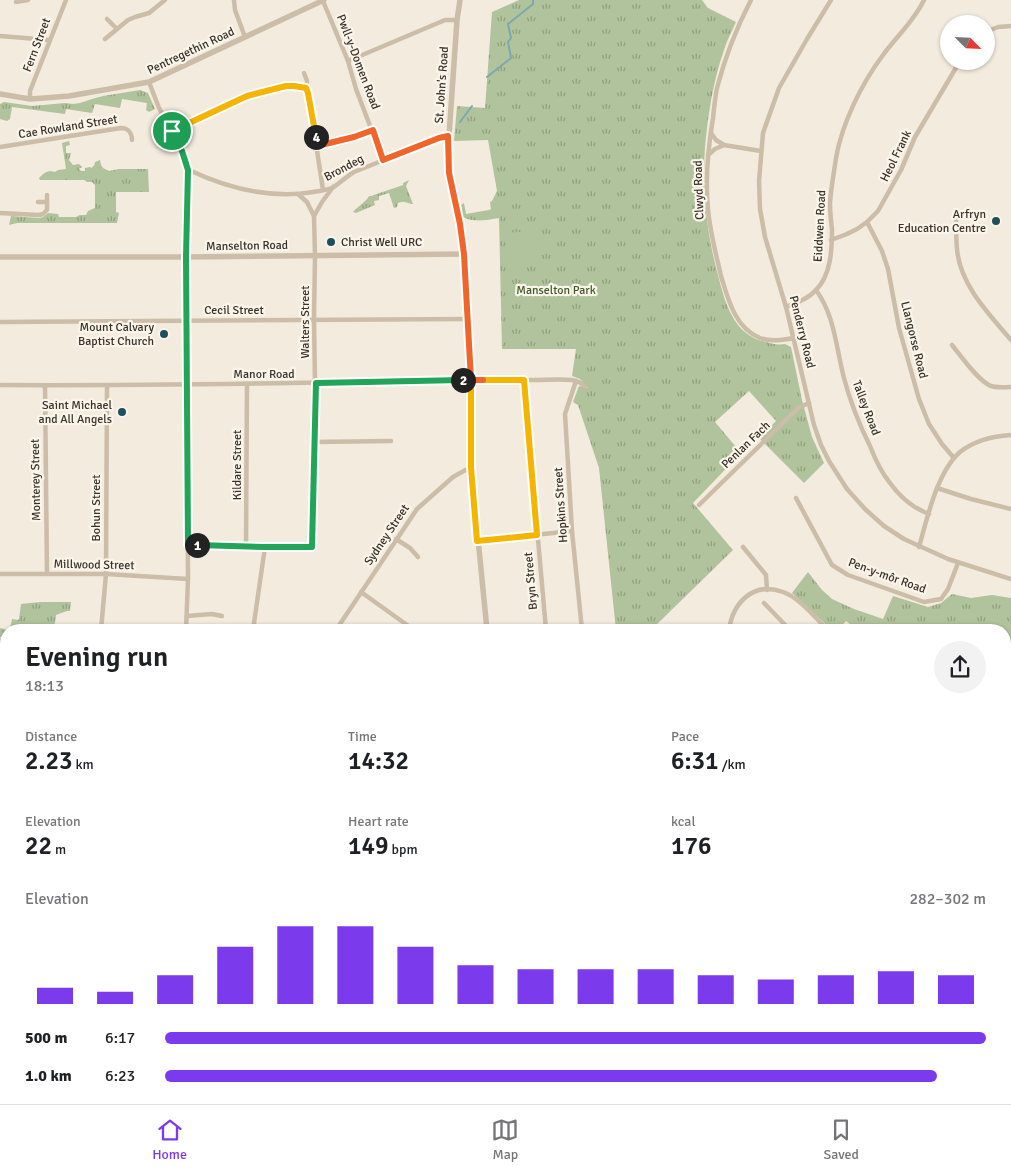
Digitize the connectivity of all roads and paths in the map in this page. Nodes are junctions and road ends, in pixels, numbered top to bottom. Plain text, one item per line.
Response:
1 (28, 0) edge
2 (66, 0) edge
3 (165, 0) edge
4 (234, 0) edge
5 (324, 0) edge
6 (460, 0) edge
7 (751, 0) edge
8 (831, 0) edge
9 (924, 0) edge
10 (16, 2) dead end
11 (107, 19) dead end
12 (457, 20) junction
13 (1011, 26) edge
14 (995, 28) edge
15 (117, 29) junction
16 (0, 36) edge
17 (245, 37) junction
18 (105, 39) dead end
19 (50, 40) junction
20 (348, 61) junction
21 (955, 70) edge
22 (304, 73) dead end
23 (149, 82) junction
24 (306, 88) junction
25 (0, 94) edge
26 (30, 99) junction
27 (373, 130) junction
28 (172, 131) junction
29 (710, 133) junction
30 (448, 136) junction
31 (132, 140) dead end
32 (724, 145) junction
33 (317, 146) junction
34 (0, 147) edge
35 (761, 151) junction
36 (707, 156) junction
37 (383, 160) junction
38 (188, 170) junction
39 (334, 187) junction
40 (323, 190) junction
41 (298, 194) junction
42 (46, 195) dead end
43 (38, 202) dead end
44 (47, 202) junction
45 (0, 213) edge
46 (314, 216) junction
47 (956, 218) dead end
48 (867, 222) junction
49 (831, 240) junction
50 (464, 254) junction
51 (315, 256) junction
52 (186, 257) junction
53 (0, 258) edge
54 (816, 290) junction
55 (786, 307) junction
56 (186, 320) junction
57 (314, 320) junction
58 (468, 320) junction
59 (0, 322) edge
60 (794, 338) junction
61 (1011, 340) edge
62 (952, 345) dead end
63 (471, 380) junction
64 (524, 380) junction
65 (576, 381) junction
66 (316, 383) junction
67 (187, 384) junction
68 (248, 384) junction
69 (0, 385) edge
70 (45, 385) junction
71 (107, 386) junction
72 (585, 387) dead end
73 (1011, 387) edge
74 (809, 403) junction
75 (1011, 434) edge
76 (391, 441) dead end
77 (314, 442) junction
78 (954, 458) junction
79 (471, 467) junction
80 (937, 488) junction
81 (796, 498) dead end
82 (699, 505) dead end
83 (1011, 509) edge
84 (928, 514) junction
85 (572, 531) junction
86 (537, 535) junction
87 (396, 539) junction
88 (477, 541) junction
89 (188, 544) junction
90 (246, 547) junction
91 (265, 547) junction
92 (743, 547) dead end
93 (918, 547) junction
94 (418, 557) dead end
95 (958, 563) junction
96 (0, 574) edge
97 (47, 574) junction
98 (106, 574) junction
99 (188, 579) junction
100 (1011, 579) edge
101 (767, 590) junction
102 (361, 592) junction
103 (764, 603) dead end
104 (187, 616) junction
105 (222, 616) dead end
106 (102, 624) edge
107 (186, 624) edge
108 (254, 624) edge
109 (340, 624) edge
110 (406, 624) edge
111 (486, 624) edge
112 (545, 624) edge
113 (581, 624) edge
114 (730, 624) edge
115 (784, 624) edge
116 (822, 624) edge

1 - 10 street
2 - 19 street, Fern Street
3 - 15 street
4 - 17 street
5 - 17 street, Pentregethin Road
5 - 20 street, Pwll-y-Domen Road
6 - 12 street, St. John's Road
7 - 29 street, Clwyd Road
8 - 35 street, Penderry Road
9 - 49 street, Eiddwen Road
11 - 15 street
12 - 20 street
12 - 30 street, St. John's Road
13 - 14 street
15 - 18 street
16 - 19 street
17 - 23 street, Pentregethin Road
19 - 26 street, Fern Street
20 - 27 street, Pwll-y-Domen Road
21 - 48 street, Heol Frank
22 - 24 street
23 - 26 street, Pentregethin Road
23 - 28 street
24 - 28 street
24 - 33 street
25 - 26 street, Pentregethin Road
27 - 33 street
27 - 37 street, Pwll-y-Domen Road
28 - 38 street
29 - 32 street
29 - 36 street, Clwyd Road
30 - 37 street, Brondeg
30 - 50 street, St. John's Road
31 - 34 street, Cae Rowland Street
32 - 35 street
32 - 36 street
33 - 40 street
35 - 55 street, Penderry Road
36 - 60 street, Clwyd Road
37 - 39 street, Brondeg
38 - 41 street, Brondeg
38 - 52 street
39 - 40 street, Brondeg
39 - 46 street
40 - 41 street, Brondeg
41 - 46 street
42 - 44 street
43 - 44 street
44 - 45 street
46 - 51 street, Walters Street
47 - 61 street
48 - 49 street, Heol Frank
48 - 78 street, Llangorse Road
49 - 54 street, Eiddwen Road
50 - 51 street, Manselton Road
50 - 58 street, St. John's Road
51 - 52 street, Manselton Road
51 - 57 street, Walters Street
52 - 53 street, Manselton Road
52 - 56 street
54 - 55 street, Eiddwen Road
54 - 84 street, Talley Road
55 - 60 street, Penderry Road
56 - 57 street, Cecil Street
56 - 59 street, Cecil Street
56 - 67 street
57 - 58 street, Cecil Street
57 - 66 street, Walters Street
58 - 63 street, St. John's Road
60 - 74 street, Penderry Road
62 - 73 street
63 - 64 street, Manor Road
63 - 66 street, Manor Road
63 - 79 street, St. John's Road
64 - 65 street, Manor Road
64 - 86 street, Bryn Street
65 - 72 street
65 - 85 street, Hopkins Street
66 - 68 street, Manor Road
66 - 77 street, Walters Street
67 - 68 street, Manor Road
67 - 71 street, Manor Road
67 - 89 street
68 - 90 street, Kildare Street
69 - 70 street, Manor Road
70 - 71 street, Manor Road
70 - 97 street, Monterey Street
71 - 98 street, Bohun Street
74 - 82 street, Penlan Fach
74 - 93 street, Penderry Road
75 - 78 street
76 - 77 street
77 - 91 street, Walters Street
78 - 80 street
79 - 87 street, Sydney Street
79 - 88 street, St. John's Road
80 - 83 street
80 - 84 street
81 - 95 street, Pen-y-môr Road
84 - 93 street
85 - 86 street
85 - 113 street, Hopkins Street
86 - 88 street
86 - 112 street, Bryn Street
87 - 94 street
87 - 102 street, Sydney Street
88 - 111 street, St. John's Road
89 - 90 street
89 - 99 street
90 - 91 street
91 - 108 street
92 - 101 street
93 - 95 street, Penderry Road
95 - 100 street, Penderry Road
96 - 97 street, Millwood Street
97 - 98 street, Millwood Street
98 - 99 street, Millwood Street
98 - 106 street, Bohun Street
99 - 104 street
101 - 114 street
101 - 116 street
102 - 109 street, Sydney Street
102 - 110 street
103 - 115 street
104 - 105 street
104 - 107 street

